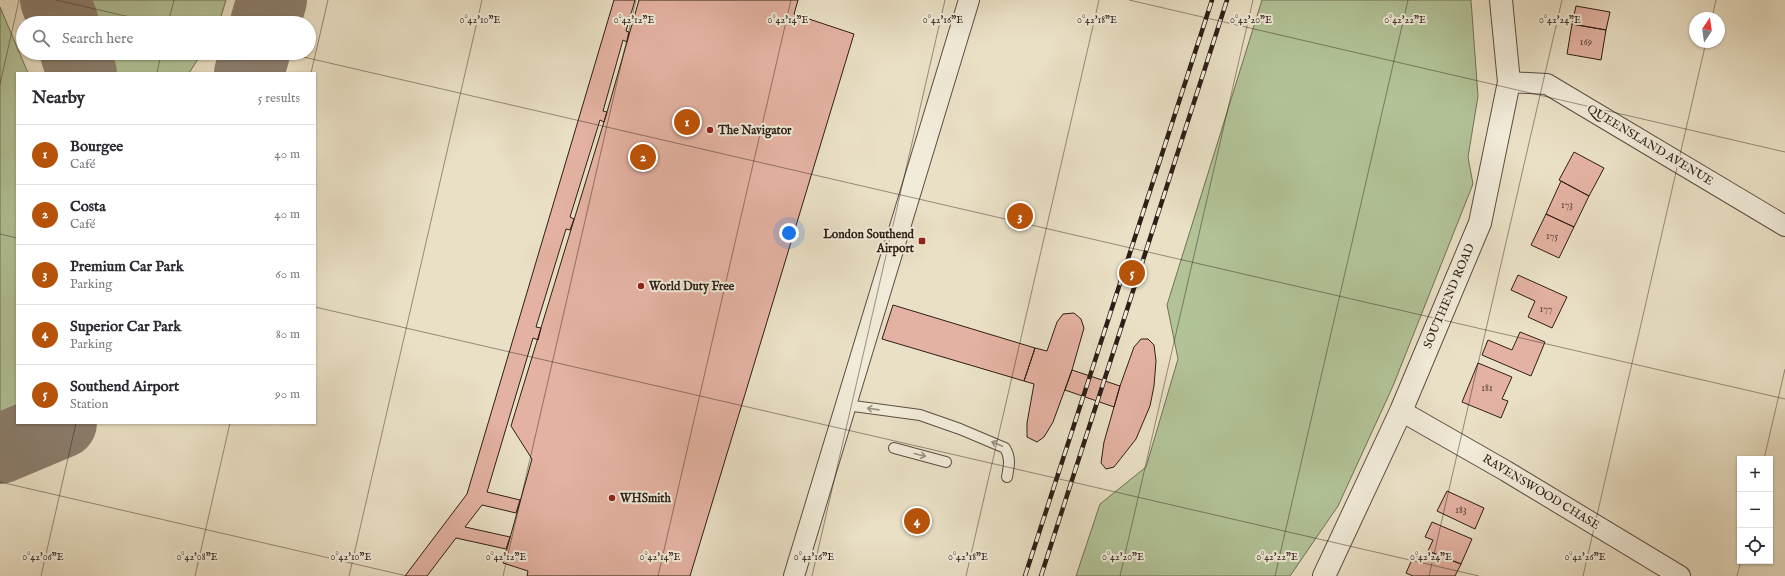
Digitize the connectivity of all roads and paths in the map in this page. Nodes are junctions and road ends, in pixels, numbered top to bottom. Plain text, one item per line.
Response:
1 (969, 0) edge
2 (1501, 0) edge
3 (1509, 82) junction
4 (1785, 226) edge
5 (846, 405) junction
6 (1401, 411) junction
7 (894, 448) dead end
8 (946, 462) dead end
9 (1007, 477) dead end
10 (794, 576) edge
11 (1324, 576) edge
12 (1680, 576) edge

1 - 5 street
2 - 3 street, SOUTHEND ROAD
3 - 4 street, QUEENSLAND AVENUE
3 - 6 street, SOUTHEND ROAD
9 -> 5 lane
5 - 10 street
6 - 11 street, SOUTHEND ROAD
6 - 12 street, RAVENSWOOD CHASE
7 -> 8 lane

